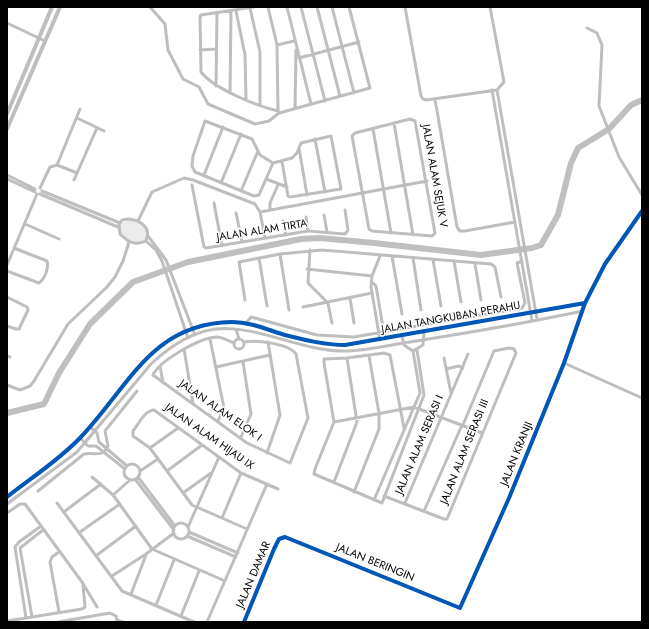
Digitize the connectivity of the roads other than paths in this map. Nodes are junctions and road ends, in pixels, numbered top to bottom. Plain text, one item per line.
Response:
1 (52, 7) edge
2 (60, 7) edge
3 (150, 7) edge
4 (254, 7) edge
5 (268, 7) edge
6 (287, 7) edge
7 (301, 7) edge
8 (317, 7) edge
9 (332, 7) edge
10 (349, 7) edge
11 (405, 7) edge
12 (490, 7) edge
13 (250, 8) edge
14 (231, 11) junction
15 (236, 11) junction
16 (217, 12) junction
17 (7, 23) edge
18 (587, 28) dead end
19 (39, 37) junction
20 (45, 40) junction
21 (294, 41) junction
22 (359, 42) junction
23 (277, 45) junction
24 (296, 47) junction
25 (342, 47) junction
26 (216, 49) junction
27 (200, 50) junction
28 (328, 50) junction
29 (313, 55) junction
30 (299, 58) junction
31 (216, 86) junction
32 (495, 90) junction
33 (230, 92) junction
34 (354, 93) junction
35 (340, 96) junction
36 (246, 99) junction
37 (435, 99) junction
38 (325, 101) junction
39 (310, 104) junction
40 (260, 105) junction
41 (80, 109) dead end
42 (295, 109) junction
43 (279, 112) junction
44 (7, 114) edge
45 (77, 118) junction
46 (394, 123) junction
47 (223, 127) junction
48 (97, 128) junction
49 (7, 129) edge
50 (373, 129) junction
51 (104, 131) dead end
52 (241, 134) junction
53 (315, 139) junction
54 (299, 146) junction
55 (258, 151) junction
56 (282, 162) junction
57 (273, 163) junction
58 (57, 165) junction
59 (77, 173) junction
60 (7, 175) edge
61 (204, 175) junction
62 (7, 179) edge
63 (266, 179) junction
64 (74, 180) dead end
65 (427, 181) junction
66 (221, 183) junction
67 (192, 185) dead end
68 (278, 185) junction
69 (405, 185) junction
70 (287, 187) junction
71 (383, 189) junction
72 (38, 191) junction
73 (241, 191) junction
74 (325, 192) junction
75 (363, 193) junction
76 (307, 195) junction
77 (642, 195) edge
78 (214, 203) dead end
79 (270, 210) junction
80 (344, 210) dead end
81 (642, 211) edge
82 (260, 212) junction
83 (236, 213) dead end
84 (324, 214) dead end
85 (306, 217) dead end
86 (138, 221) junction
87 (283, 221) dead end
88 (515, 222) junction
89 (120, 223) junction
90 (25, 224) junction
91 (118, 227) junction
92 (308, 231) junction
93 (327, 232) junction
94 (391, 233) junction
95 (286, 235) junction
96 (413, 235) junction
97 (148, 236) junction
98 (265, 238) junction
99 (59, 239) dead end
100 (146, 241) junction
101 (129, 242) junction
102 (242, 242) junction
103 (222, 246) junction
104 (14, 248) junction
105 (310, 250) junction
106 (280, 254) junction
107 (380, 256) junction
108 (392, 256) junction
109 (259, 258) junction
110 (413, 258) junction
111 (433, 260) junction
112 (454, 261) junction
113 (522, 261) junction
114 (475, 264) junction
115 (7, 265) edge
116 (307, 269) junction
117 (7, 271) edge
118 (372, 276) junction
119 (373, 283) junction
120 (372, 293) junction
121 (7, 297) edge
122 (501, 297) dead end
123 (350, 298) junction
124 (245, 300) dead end
125 (481, 300) dead end
126 (182, 302) junction
127 (461, 302) dead end
128 (328, 303) junction
129 (584, 303) junction
130 (177, 305) junction
131 (267, 306) dead end
132 (303, 306) dead end
133 (441, 306) dead end
134 (289, 310) dead end
135 (421, 310) dead end
136 (583, 311) junction
137 (536, 312) junction
138 (402, 314) dead end
139 (531, 314) junction
140 (482, 315) junction
141 (381, 316) junction
142 (376, 317) junction
143 (537, 319) junction
144 (532, 320) junction
145 (489, 321) junction
146 (246, 323) junction
147 (332, 323) dead end
148 (354, 323) dead end
149 (478, 323) junction
150 (7, 326) edge
151 (194, 327) junction
152 (236, 328) junction
153 (185, 331) junction
154 (384, 332) junction
155 (424, 332) junction
156 (379, 333) junction
157 (195, 335) junction
158 (286, 335) junction
159 (317, 335) junction
160 (402, 336) junction
161 (188, 338) junction
162 (210, 339) junction
163 (239, 339) junction
164 (385, 339) junction
165 (380, 340) junction
166 (424, 340) junction
167 (285, 341) junction
168 (244, 342) junction
169 (268, 342) junction
170 (315, 342) junction
171 (234, 343) junction
172 (403, 343) junction
173 (184, 349) junction
174 (418, 351) junction
175 (413, 352) junction
176 (468, 354) dead end
177 (270, 355) junction
178 (369, 356) junction
179 (347, 358) junction
180 (444, 358) dead end
181 (243, 362) junction
182 (564, 364) junction
183 (160, 366) junction
184 (216, 367) junction
185 (462, 368) junction
186 (446, 369) junction
187 (131, 377) junction
188 (135, 382) junction
189 (163, 383) junction
190 (7, 385) edge
191 (137, 391) dead end
192 (451, 393) junction
193 (642, 398) edge
194 (193, 403) junction
195 (414, 407) junction
196 (419, 408) junction
197 (401, 409) junction
198 (379, 413) junction
199 (357, 417) junction
200 (443, 417) junction
201 (218, 421) junction
202 (334, 422) junction
203 (462, 425) junction
204 (90, 427) junction
205 (178, 428) junction
206 (404, 428) junction
207 (96, 431) junction
208 (482, 433) junction
209 (241, 437) junction
210 (80, 438) junction
211 (99, 442) junction
212 (84, 443) junction
213 (202, 445) junction
214 (96, 446) junction
215 (150, 448) junction
216 (107, 449) junction
217 (104, 452) junction
218 (266, 453) junction
219 (219, 457) junction
220 (158, 459) junction
221 (126, 467) junction
222 (140, 471) junction
223 (167, 471) junction
224 (212, 473) junction
225 (241, 473) junction
226 (92, 477) dead end
227 (137, 478) junction
228 (130, 480) junction
229 (334, 482) junction
230 (101, 484) junction
231 (267, 484) junction
232 (278, 489) dead end
233 (38, 491) dead end
234 (354, 492) junction
235 (183, 493) junction
236 (113, 495) junction
237 (384, 496) junction
238 (7, 498) edge
239 (374, 500) junction
240 (57, 503) dead end
241 (405, 503) junction
242 (7, 504) edge
243 (120, 504) junction
244 (198, 508) junction
245 (65, 511) junction
246 (424, 511) junction
247 (7, 514) edge
248 (222, 518) junction
249 (41, 526) junction
250 (136, 526) junction
251 (175, 526) junction
252 (188, 527) junction
253 (247, 529) junction
254 (43, 530) junction
255 (174, 531) junction
256 (80, 532) junction
257 (189, 532) junction
258 (187, 536) junction
259 (283, 537) joint
260 (16, 545) junction
261 (20, 548) junction
262 (152, 549) junction
263 (59, 552) junction
264 (238, 552) junction
265 (146, 554) junction
266 (97, 555) junction
267 (236, 557) junction
268 (174, 560) junction
269 (199, 571) junction
270 (112, 576) junction
271 (225, 581) junction
272 (82, 582) junction
273 (131, 594) junction
274 (156, 605) junction
275 (97, 607) dead end
276 (460, 608) joint
277 (59, 612) junction
278 (181, 616) junction
279 (32, 617) junction
280 (89, 617) junction
281 (26, 618) junction
282 (7, 621) edge
283 (117, 621) edge
284 (60, 622) edge
285 (90, 622) edge
286 (123, 622) edge
287 (194, 622) edge
288 (207, 622) edge
289 (244, 622) edge

1 - 19 street
2 - 20 street
3 - 43 street
4 - 13 street
5 - 23 street
6 - 21 street
7 - 29 street
8 - 28 street
9 - 25 street
10 - 22 street
11 - 37 street
12 - 32 street
13 - 15 street
13 - 40 street
14 - 15 street
14 - 16 street
14 - 33 street
15 - 36 street
16 - 26 street
16 - 27 street
17 - 19 street
18 - 77 street
19 - 20 street
19 - 44 street
20 - 49 street
21 - 23 street
21 - 24 street
22 - 25 street
22 - 34 street
23 - 43 street
24 - 30 street
24 - 42 street
25 - 28 street
25 - 34 street
26 - 27 street
26 - 31 street
27 - 31 street
28 - 29 street
28 - 35 street
29 - 30 street
29 - 38 street
30 - 39 street
31 - 33 street
32 - 37 street
32 - 88 street
32 - 137 street
33 - 36 street
34 - 35 street
35 - 38 street
36 - 40 street
37 - 88 street
38 - 39 street
39 - 42 street
40 - 43 street
41 - 45 street
42 - 43 street
45 - 48 street
45 - 58 street
46 - 50 street
46 - 65 street, JALAN ALAM SEJUK V
46 - 69 street
47 - 52 street
47 - 61 street
47 - 61 street
48 - 51 street
48 - 59 street
50 - 71 street
50 - 75 street
52 - 55 street
52 - 66 street
53 - 54 street
53 - 74 street
53 - 74 street
54 - 56 street
54 - 76 street
55 - 57 street
55 - 73 street
56 - 57 street
56 - 70 street
57 - 63 street
58 - 59 street
58 - 72 street
59 - 64 street
60 - 72 street
61 - 66 street
62 - 72 street
63 - 68 street
63 - 73 street
65 - 69 street
65 - 96 street, JALAN ALAM SEJUK V
66 - 73 street
67 - 103 street, JALAN ALAM TIRTA
68 - 70 street
68 - 79 street
69 - 71 street
69 - 96 street
70 - 76 street
71 - 75 street
71 - 94 street
72 - 89 street
72 - 90 street
72 - 91 street
74 - 76 street
75 - 79 street
75 - 94 street
78 - 103 street
79 - 82 street
80 - 93 street, JALAN ALAM TIRTA
81 - 129 street
82 - 86 street
82 - 98 street
83 - 102 street
84 - 93 street
85 - 92 street
86 - 89 street
86 - 97 street
87 - 95 street
88 - 113 street
89 - 91 street
90 - 99 street
90 - 104 street
91 - 101 street
92 - 93 street, JALAN ALAM TIRTA
92 - 95 street, JALAN ALAM TIRTA
94 - 96 street
95 - 98 street, JALAN ALAM TIRTA
97 - 100 street
97 - 126 street
98 - 102 street, JALAN ALAM TIRTA
100 - 101 street
100 - 130 street
101 - 190 street
102 - 103 street, JALAN ALAM TIRTA
104 - 115 street
104 - 117 street
105 - 106 street
105 - 107 street
105 - 116 street
106 - 109 street
106 - 134 street
107 - 108 street
107 - 118 street
108 - 110 street
108 - 138 street
109 - 124 street
109 - 131 street
110 - 111 street
110 - 135 street
111 - 112 street
111 - 133 street
112 - 114 street
112 - 127 street
113 - 139 street
113 - 140 street
114 - 122 street
114 - 125 street
116 - 118 street
116 - 128 street
118 - 119 street
119 - 120 street
119 - 141 street
120 - 123 street
120 - 142 street
121 - 150 street
123 - 128 street
123 - 148 street
126 - 130 street
126 - 151 street
128 - 132 street
128 - 147 street
129 - 136 street, JALAN KRANJI
129 - 137 street, JALAN TANGKUBAN PERAHU
130 - 153 street
136 - 143 street, JALAN TANGKUBAN PERAHU
136 - 182 street, JALAN KRANJI
137 - 139 street, JALAN TANGKUBAN PERAHU
137 - 143 street
139 - 144 street
139 - 145 street, JALAN TANGKUBAN PERAHU
140 - 145 street
140 - 149 street
140 - 154 street
141 - 142 street
141 - 154 street
142 - 156 street
143 - 144 street, JALAN TANGKUBAN PERAHU
144 - 166 street, JALAN TANGKUBAN PERAHU
145 - 149 street, JALAN TANGKUBAN PERAHU
146 - 151 street, JALAN TANGKUBAN PERAHU
146 - 158 street, JALAN TANGKUBAN PERAHU
146 - 159 street
149 - 155 street, JALAN TANGKUBAN PERAHU
151 - 153 street, JALAN TANGKUBAN PERAHU
151 - 157 street
152 - 157 street, JALAN TANGKUBAN PERAHU
152 - 163 street
152 - 167 street, JALAN TANGKUBAN PERAHU
153 - 161 street
153 - 187 street, JALAN TANGKUBAN PERAHU
154 - 156 street
154 - 164 street
155 - 160 street, JALAN TANGKUBAN PERAHU
155 - 166 street
156 - 159 street
156 - 165 street
157 - 161 street, JALAN TANGKUBAN PERAHU
158 - 167 street
158 - 170 street, JALAN TANGKUBAN PERAHU
159 - 170 street
160 - 164 street, JALAN TANGKUBAN PERAHU
160 - 172 street
161 - 188 street, JALAN TANGKUBAN PERAHU
162 - 171 street
162 - 173 street
162 - 184 street
163 - 168 street
163 - 171 street
164 - 165 street, JALAN TANGKUBAN PERAHU
165 - 170 street, JALAN TANGKUBAN PERAHU
166 - 172 street, JALAN TANGKUBAN PERAHU
166 - 174 street
167 - 172 street, JALAN TANGKUBAN PERAHU
168 - 169 street
168 - 171 street
169 - 177 street
169 - 218 street, JALAN ALAM ELOK I
172 - 175 street
173 - 183 street
173 - 194 street
174 - 175 street
174 - 196 street
175 - 195 street
176 - 185 street, JALAN ALAM SERASI I
177 - 181 street
177 - 218 street
178 - 179 street
178 - 197 street
178 - 198 street
179 - 199 street
179 - 202 street
180 - 186 street, JALAN ALAM SERASI I
181 - 184 street
181 - 209 street
182 - 193 street
182 - 276 street, JALAN KRANJI
183 - 189 street, JALAN ALAM ELOK I
183 - 189 street, JALAN ALAM ELOK I
184 - 201 street
185 - 186 street
185 - 192 street, JALAN ALAM SERASI I
186 - 192 street, JALAN ALAM SERASI I
187 - 188 street
187 - 204 street, JALAN TANGKUBAN PERAHU
188 - 207 street, JALAN TANGKUBAN PERAHU
189 - 194 street, JALAN ALAM ELOK I
191 - 216 street
192 - 200 street, JALAN ALAM SERASI I
194 - 201 street, JALAN ALAM ELOK I
195 - 196 street
195 - 197 street
195 - 206 street
196 - 200 street
196 - 237 street
197 - 198 street
197 - 206 street
198 - 199 street
198 - 234 street
199 - 202 street
199 - 229 street
200 - 203 street
200 - 241 street, JALAN ALAM SERASI I
201 - 209 street, JALAN ALAM ELOK I
202 - 229 street
203 - 208 street
203 - 208 street, JALAN ALAM SERASI III
203 - 246 street
204 - 207 street
204 - 210 street, JALAN TANGKUBAN PERAHU
205 - 213 street, JALAN ALAM HIJAU IX
205 - 215 street
205 - 215 street, JALAN ALAM HIJAU IX
206 - 239 street
207 - 211 street
207 - 212 street, JALAN TANGKUBAN PERAHU
208 - 246 street, JALAN ALAM SERASI III
209 - 218 street, JALAN ALAM ELOK I
210 - 212 street
210 - 238 street, JALAN TANGKUBAN PERAHU
211 - 214 street
211 - 216 street
212 - 214 street
212 - 242 street, JALAN TANGKUBAN PERAHU
213 - 219 street, JALAN ALAM HIJAU IX
213 - 223 street
214 - 217 street
215 - 220 street
216 - 217 street
216 - 221 street
217 - 221 street
217 - 233 street
219 - 224 street
219 - 225 street, JALAN ALAM HIJAU IX
220 - 222 street
220 - 223 street
221 - 222 street
221 - 228 street
222 - 227 street
223 - 235 street
224 - 235 street
224 - 244 street
225 - 231 street, JALAN ALAM HIJAU IX
225 - 248 street
226 - 230 street
227 - 228 street
227 - 251 street
227 - 255 street
228 - 236 street
229 - 234 street
230 - 236 street
230 - 245 street
231 - 232 street, JALAN ALAM HIJAU IX
231 - 253 street
234 - 239 street
235 - 244 street
236 - 243 street
237 - 239 street
237 - 241 street, JALAN ALAM SERASI III
240 - 245 street
241 - 246 street, JALAN ALAM SERASI III
243 - 250 street
243 - 256 street
244 - 248 street
244 - 252 street
245 - 256 street
247 - 249 street
248 - 253 street
249 - 254 street
249 - 260 street
250 - 262 street
250 - 266 street
251 - 252 street
251 - 255 street
252 - 257 street
253 - 264 street
254 - 261 street
254 - 263 street
255 - 258 street
255 - 262 street
256 - 266 street
257 - 258 street
257 - 264 street
258 - 267 street
259 - 276 street, JALAN BERINGIN
259 - 289 street, JALAN DAMAR
260 - 261 street
260 - 281 street
261 - 279 street
262 - 265 street
262 - 268 street
263 - 272 street
263 - 277 street
264 - 267 street
265 - 270 street
265 - 273 street
266 - 270 street
267 - 271 street
268 - 269 street
268 - 274 street
269 - 271 street
269 - 278 street
270 - 273 street
271 - 288 street
272 - 275 street
272 - 277 street
273 - 274 street
274 - 278 street
277 - 279 street
278 - 287 street
279 - 281 street
280 - 283 street
280 - 284 street
280 - 285 street
281 - 282 street
283 - 286 street

